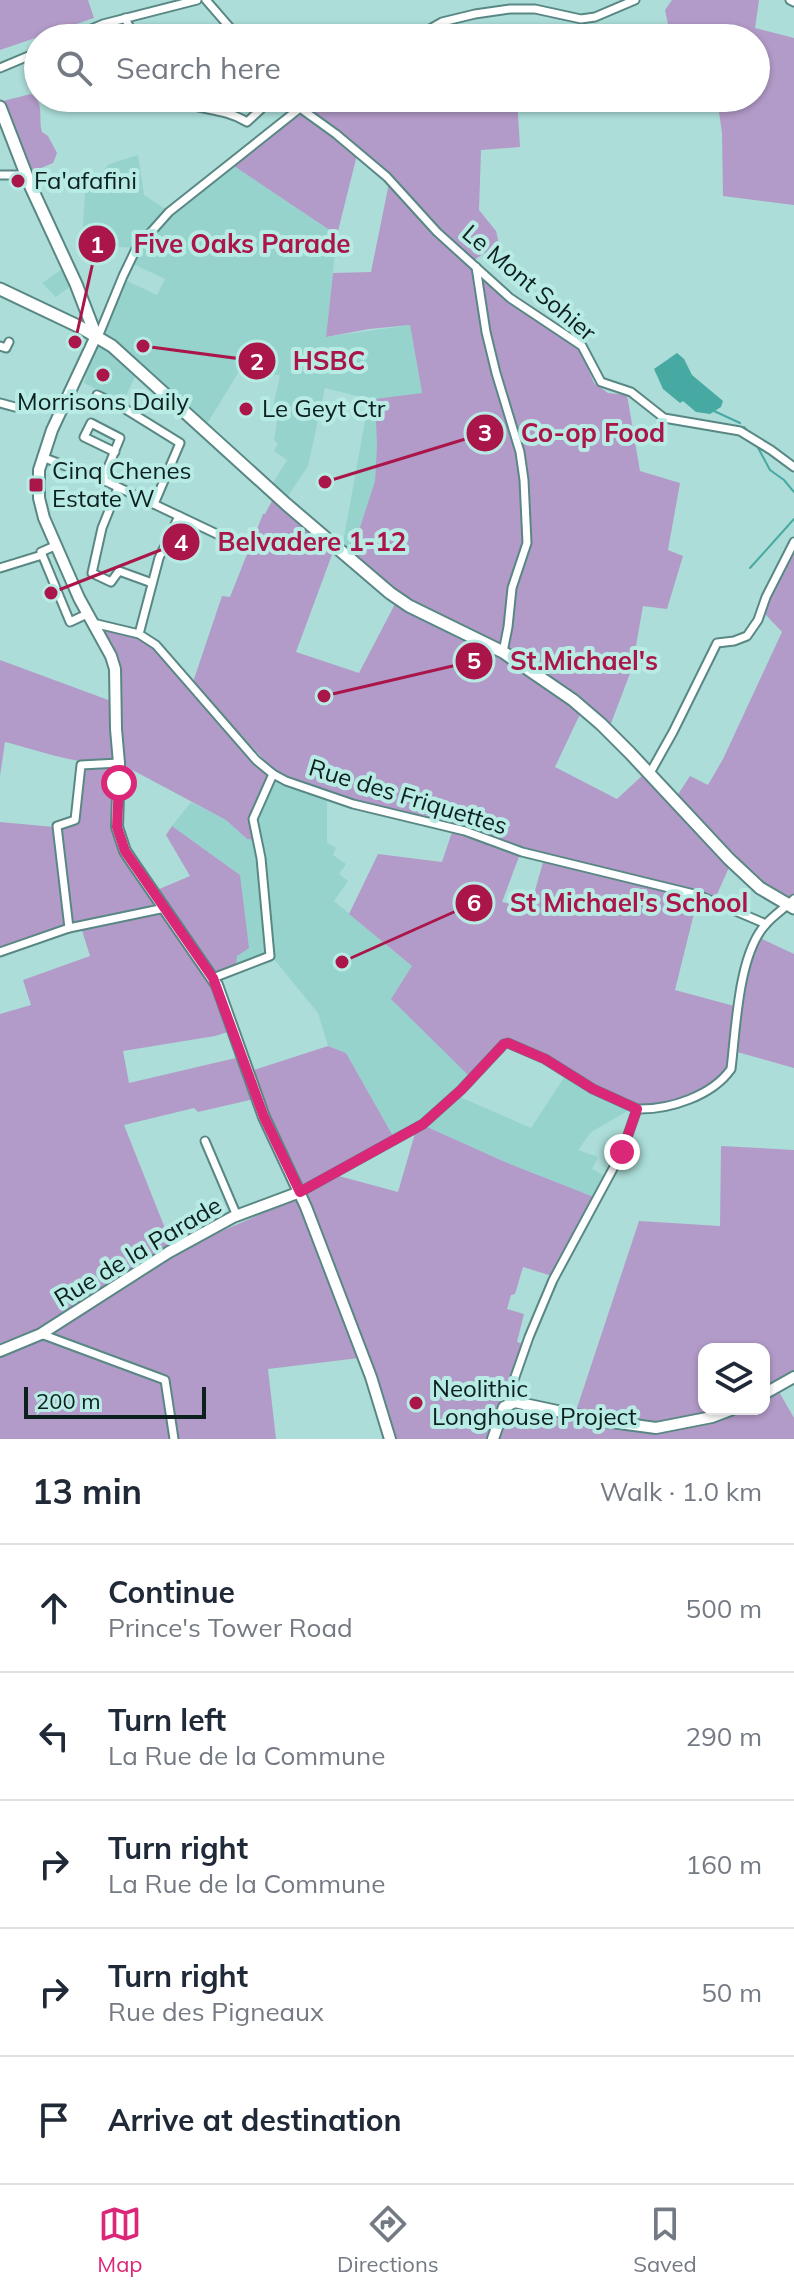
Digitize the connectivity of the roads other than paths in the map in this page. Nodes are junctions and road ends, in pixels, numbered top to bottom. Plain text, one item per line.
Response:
1 (197, 0) edge
2 (206, 0) edge
3 (635, 0) edge
4 (125, 18) junction
5 (103, 24) edge
6 (128, 24) edge
7 (227, 24) edge
8 (438, 24) edge
9 (24, 58) edge
10 (0, 68) edge
11 (0, 107) edge
12 (226, 112) edge
13 (258, 112) edge
14 (295, 112) edge
15 (306, 112) edge
16 (2, 121) edge
17 (0, 175) edge
18 (26, 175) junction
19 (475, 265) junction
20 (0, 289) edge
21 (89, 315) junction
22 (80, 327) junction
23 (96, 336) junction
24 (9, 342) dead end
25 (0, 346) edge
26 (97, 395) dead end
27 (0, 403) edge
28 (15, 407) dead end
29 (115, 452) junction
30 (42, 457) junction
31 (794, 467) edge
32 (103, 480) junction
33 (118, 488) junction
34 (154, 504) junction
35 (179, 516) junction
36 (794, 542) edge
37 (57, 545) junction
38 (240, 545) dead end
39 (42, 555) junction
40 (0, 568) edge
41 (152, 583) junction
42 (70, 585) dead end
43 (58, 592) junction
44 (89, 618) junction
45 (139, 634) junction
46 (503, 652) junction
47 (119, 763) junction
48 (650, 773) junction
49 (273, 774) junction
50 (792, 904) edge
51 (165, 908) junction
52 (766, 924) junction
53 (69, 928) junction
54 (0, 952) edge
55 (213, 978) junction
56 (637, 1109) junction
57 (205, 1141) dead end
58 (300, 1192) junction
59 (237, 1216) junction
60 (41, 1334) junction
61 (0, 1351) edge
62 (794, 1377) edge
63 (770, 1391) edge
64 (509, 1404) junction
65 (717, 1415) edge
66 (174, 1439) edge
67 (390, 1439) edge
68 (493, 1439) edge

1 - 4 street
2 - 7 street
3 - 8 street
4 - 5 street
4 - 6 street
9 - 10 street
11 - 16 main road
12 - 13 street
14 - 23 street
15 - 19 street, Le Mont Sohier
16 - 18 main road
17 - 18 street
18 - 21 main road
19 - 31 street, Le Mont Sohier
19 - 46 street
20 - 22 main road
21 - 22 main road
21 - 23 main road
22 - 23 main road
23 - 30 main road
23 - 46 main road
24 - 25 street
26 - 34 street
27 - 28 street
29 - 29 street
29 - 32 street
30 - 32 street
30 - 37 main road
32 - 33 street
33 - 34 street
33 - 41 street
34 - 35 street
35 - 38 street
35 - 41 street
36 - 48 street
37 - 39 street
37 - 44 main road
39 - 40 street
39 - 43 street
41 - 45 street
42 - 43 street
43 - 44 street, Rue des Friquettes
44 - 45 street, Rue des Friquettes
44 - 47 main road
45 - 49 street, Rue des Friquettes
46 - 48 main road
47 - 51 main road
47 - 53 street
48 - 50 main road
49 - 52 street, Rue des Friquettes
49 - 55 street
50 - 52 street
51 - 53 street
51 - 55 main road
52 - 56 street
53 - 54 street
55 - 58 main road
56 - 58 street
56 - 64 street
57 - 59 street
58 - 59 main road, Rue de la Parade
58 - 67 main road
59 - 60 main road, Rue de la Parade
60 - 61 main road, Rue de la Parade
60 - 66 street
62 - 63 main road
64 - 65 main road
64 - 68 main road

